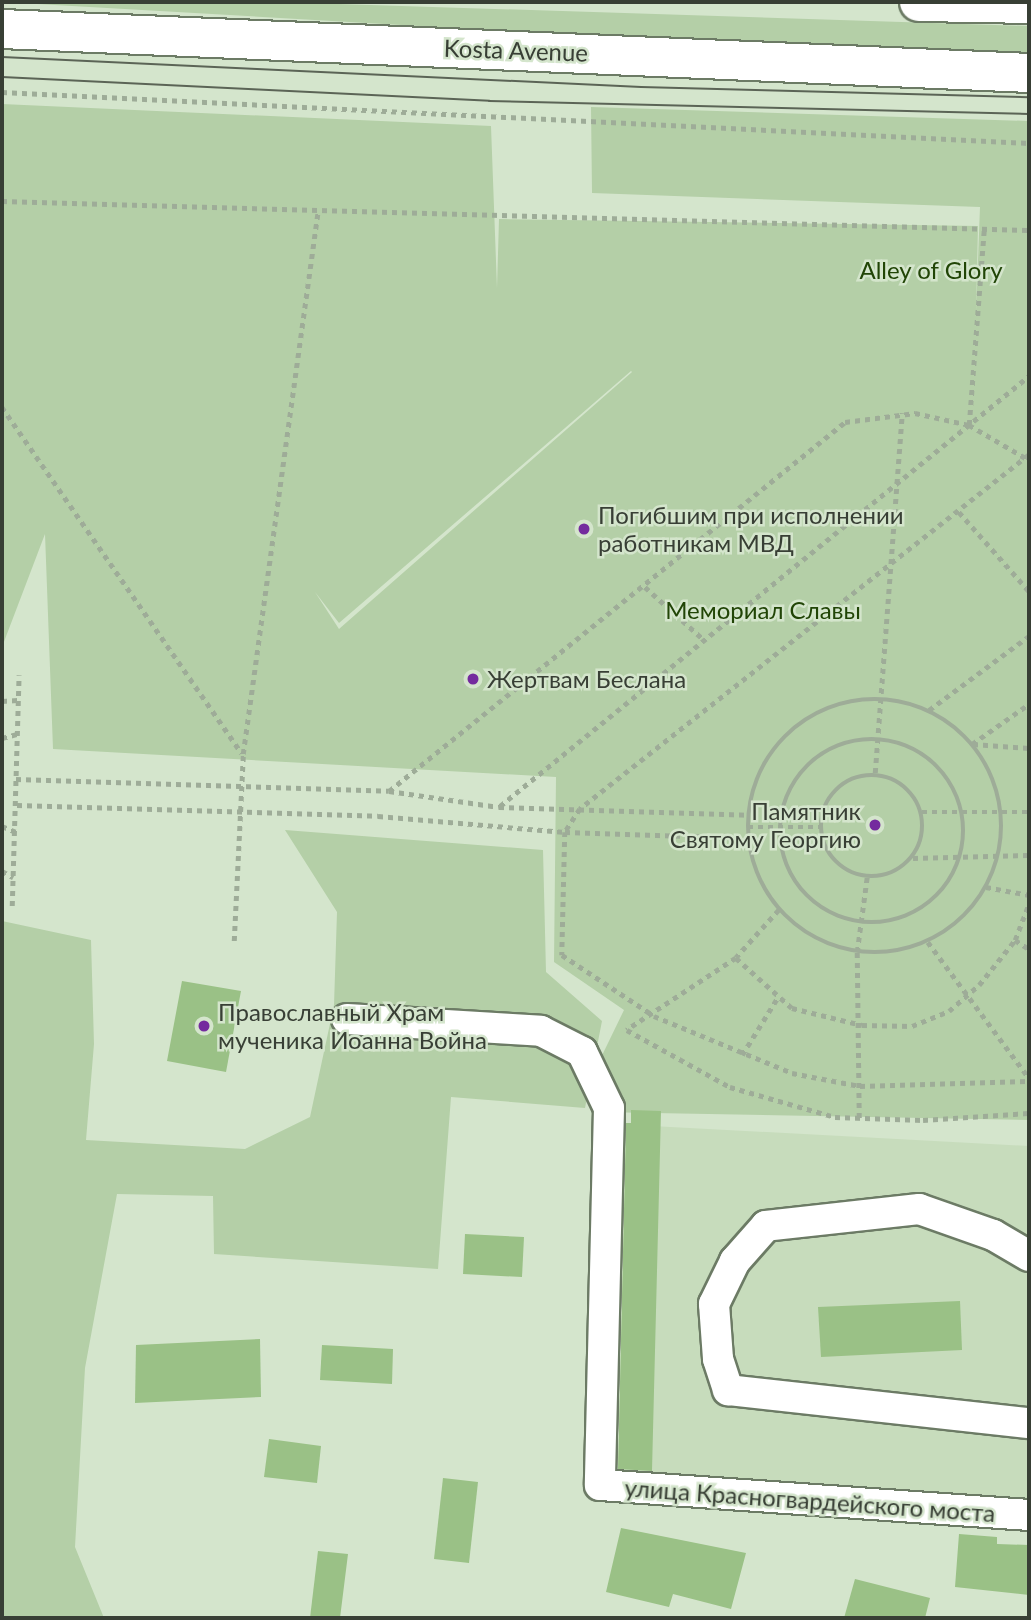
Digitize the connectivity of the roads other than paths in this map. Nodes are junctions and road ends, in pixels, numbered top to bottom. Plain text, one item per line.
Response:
1 (919, 2) edge
2 (1017, 4) edge
3 (2, 29) edge
4 (1029, 72) edge
5 (347, 1019) dead end
6 (1029, 1255) edge
7 (1029, 1423) edge
8 (1029, 1515) edge

1 - 2 main road
3 - 4 main road, Kosta Avenue
5 - 8 street, улица Красногвардейского моста
6 - 7 street

